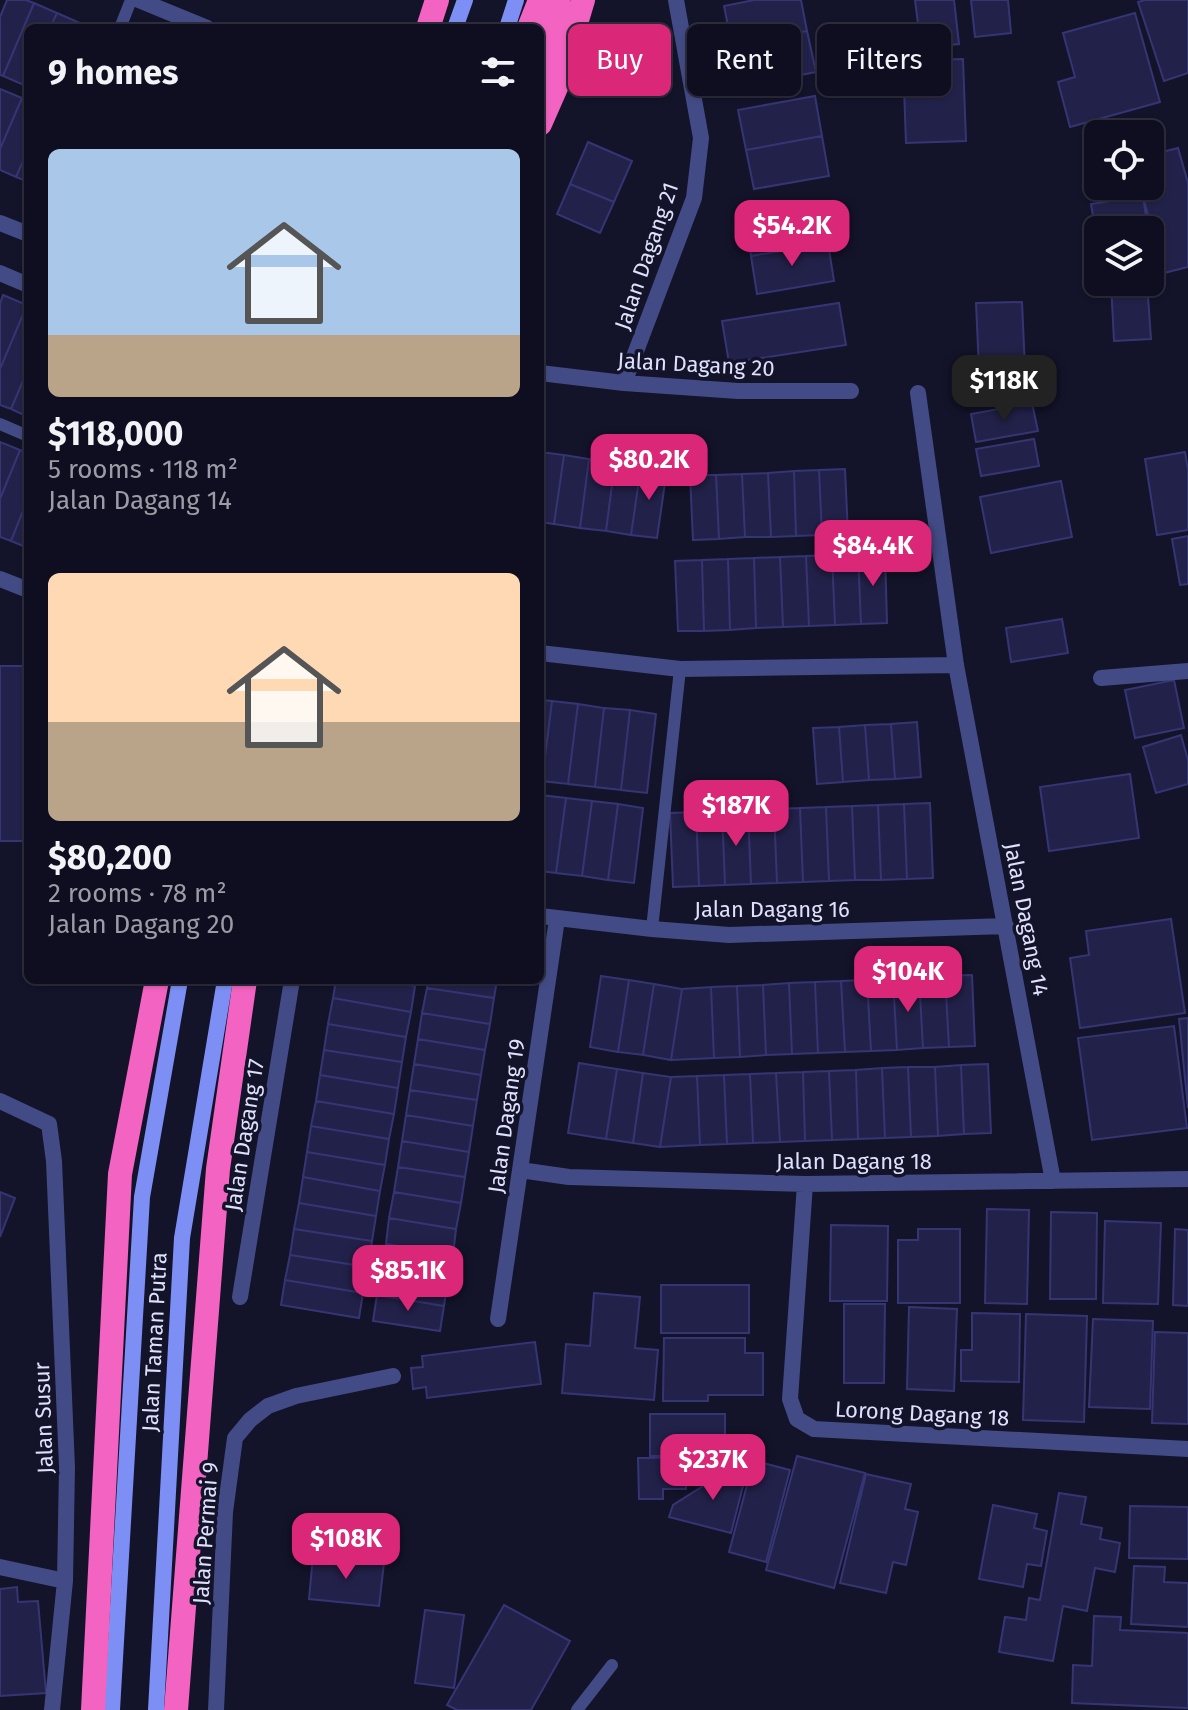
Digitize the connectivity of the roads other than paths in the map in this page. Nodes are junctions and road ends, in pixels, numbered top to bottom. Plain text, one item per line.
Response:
1 (131, 0) edge
2 (139, 0) edge
3 (437, 0) edge
4 (465, 0) edge
5 (516, 0) edge
6 (540, 0) edge
7 (558, 0) edge
8 (583, 0) edge
9 (676, 0) edge
10 (122, 24) edge
11 (197, 24) edge
12 (429, 24) edge
13 (456, 24) edge
14 (508, 24) edge
15 (531, 24) edge
16 (544, 61) edge
17 (544, 115) edge
18 (0, 223) edge
19 (24, 232) edge
20 (0, 273) edge
21 (24, 283) edge
22 (544, 373) edge
23 (624, 383) junction
24 (851, 391) dead end
25 (918, 393) dead end
26 (0, 424) edge
27 (24, 434) edge
28 (0, 579) edge
29 (24, 588) edge
30 (544, 653) edge
31 (956, 665) junction
32 (680, 669) junction
33 (1188, 671) edge
34 (1101, 678) dead end
35 (548, 918) edge
36 (1006, 926) junction
37 (652, 929) junction
38 (544, 954) edge
39 (156, 984) edge
40 (179, 984) edge
41 (224, 984) edge
42 (244, 984) edge
43 (291, 984) edge
44 (541, 984) edge
45 (0, 1101) edge
46 (520, 1170) junction
47 (1188, 1179) edge
48 (1053, 1181) junction
49 (805, 1184) junction
50 (240, 1297) dead end
51 (498, 1319) dead end
52 (393, 1376) dead end
53 (1188, 1449) edge
54 (0, 1567) edge
55 (65, 1581) junction
56 (612, 1665) dead end
57 (52, 1710) edge
58 (93, 1710) edge
59 (112, 1710) edge
60 (156, 1710) edge
61 (176, 1710) edge
62 (216, 1710) edge
63 (577, 1710) edge

1 - 10 lane
2 - 11 street
3 - 12 highway
4 - 13 street
5 - 14 street
6 - 15 highway
7 - 16 highway
8 - 17 highway
9 - 23 street, Jalan Dagang 21
18 - 19 street
20 - 21 street
22 - 23 street, Jalan Dagang 20
23 - 24 street, Jalan Dagang 20
25 - 31 street, Jalan Dagang 14
26 - 27 lane
28 - 29 street
30 - 32 street
31 - 32 street
31 - 36 street, Jalan Dagang 14
32 - 37 lane
33 - 34 street
35 - 37 street, Jalan Dagang 16
35 - 38 street, Jalan Dagang 19
36 - 37 street, Jalan Dagang 16
36 - 48 street, Jalan Dagang 14
39 - 58 highway
40 - 59 street, Jalan Taman Putra
41 - 60 street, Jalan Taman Putra
42 - 61 highway
43 - 50 street, Jalan Dagang 17
44 - 46 street, Jalan Dagang 19
45 - 55 street, Jalan Susur
46 - 49 street, Jalan Dagang 18
46 - 51 street, Jalan Dagang 19
47 - 48 street, Jalan Dagang 18
48 - 49 street, Jalan Dagang 18
49 - 53 street, Lorong Dagang 18
52 - 62 street, Jalan Permai 9
54 - 55 street
55 - 57 street, Jalan Susur
56 - 63 lane

